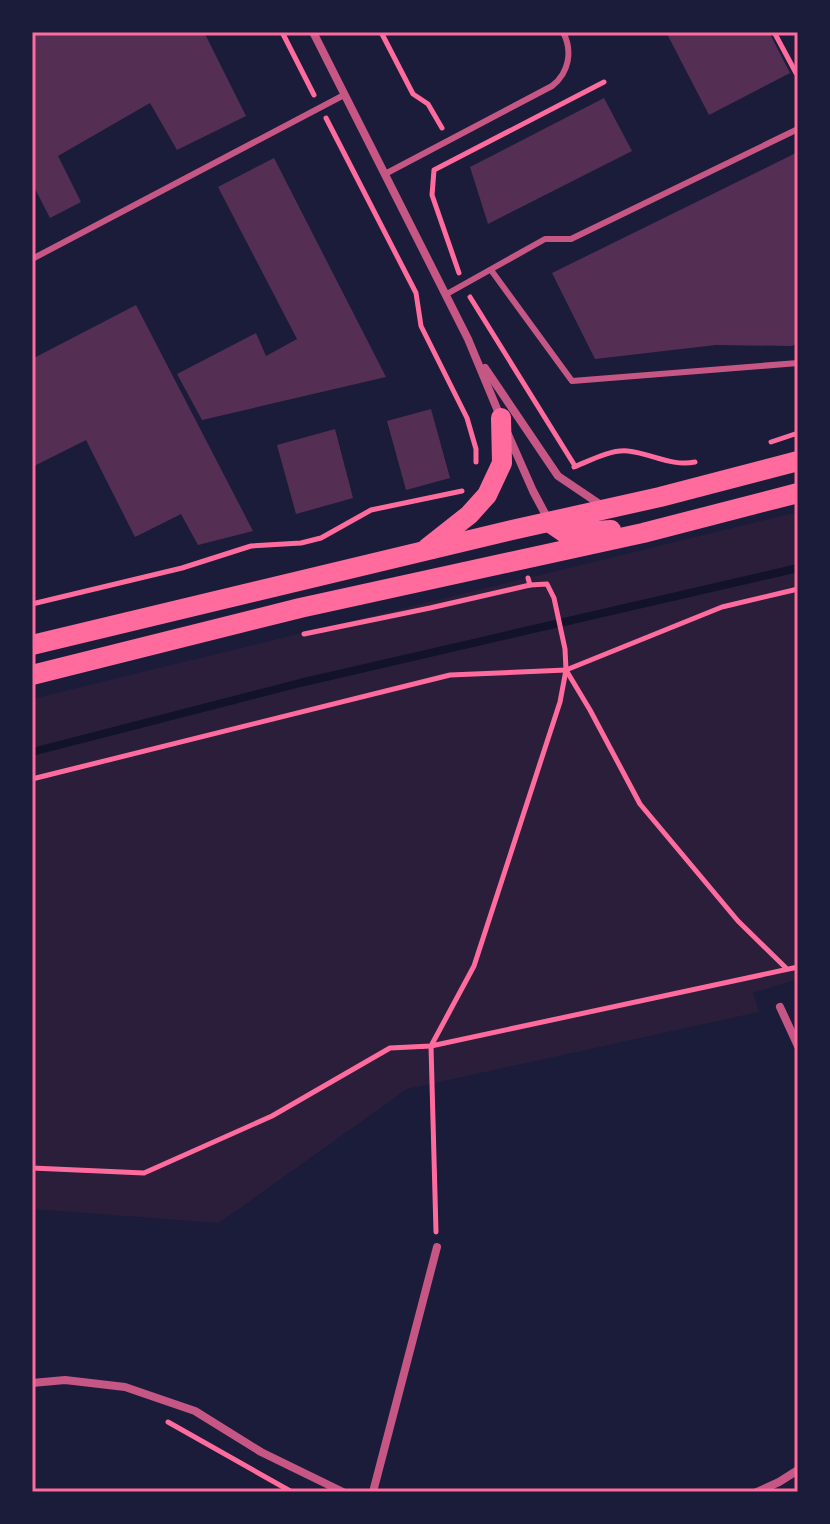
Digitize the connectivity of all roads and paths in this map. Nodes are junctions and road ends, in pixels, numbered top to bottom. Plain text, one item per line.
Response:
1 (282, 32) edge
2 (313, 32) edge
3 (381, 32) edge
4 (563, 32) edge
5 (774, 32) edge
6 (798, 72) edge
7 (604, 82) dead end
8 (344, 95) junction
9 (321, 108) junction
10 (798, 129) edge
11 (448, 141) junction
12 (457, 157) junction
13 (385, 174) junction
14 (32, 259) edge
15 (491, 270) junction
16 (464, 285) junction
17 (445, 295) junction
18 (475, 354) junction
19 (798, 363) edge
20 (501, 418) junction
21 (798, 433) edge
22 (759, 446) dead end
23 (704, 460) dead end
24 (798, 461) edge
25 (575, 466) junction
26 (474, 473) dead end
27 (558, 476) junction
28 (469, 482) dead end
29 (798, 493) edge
30 (607, 509) junction
31 (549, 522) junction
32 (643, 533) junction
33 (421, 553) junction
34 (530, 585) dead end
35 (798, 589) edge
36 (554, 598) dead end
37 (32, 604) edge
38 (304, 634) dead end
39 (32, 645) edge
40 (566, 670) junction
41 (32, 675) edge
42 (32, 779) edge
43 (798, 967) edge
44 (787, 969) junction
45 (780, 1007) dead end
46 (431, 1046) junction
47 (798, 1046) edge
48 (32, 1168) edge
49 (437, 1247) joint
50 (32, 1383) edge
51 (158, 1418) dead end
52 (798, 1470) edge
53 (292, 1492) edge
54 (343, 1492) edge
55 (373, 1492) edge
56 (757, 1492) edge

1 - 9 path
2 - 8 street
3 - 11 path
4 - 11 lane
5 - 6 path
7 - 12 path
8 - 9 lane
8 - 13 street
9 - 14 lane
9 - 26 path
10 - 15 lane
11 - 12 path
11 - 13 lane
12 - 16 path
13 - 17 street
15 - 16 lane
15 - 19 lane
16 - 17 lane
16 - 25 path
17 - 18 street
18 - 20 street
18 - 27 street
20 - 31 street
20 - 33 main road
21 - 22 path
23 - 25 path
24 - 30 main road
25 - 27 path
27 - 30 street
28 - 37 path
29 - 32 main road
30 - 31 main road
31 - 32 main road
31 - 33 main road
32 - 41 main road
33 - 39 main road
34 - 38 path
35 - 40 path
36 - 40 path
40 - 42 path
40 - 44 path
40 - 46 path
43 - 44 path
44 - 46 path
45 - 47 street
46 - 48 path
46 - 49 path
49 - 55 street
50 - 54 street
51 - 53 path
52 - 56 street

